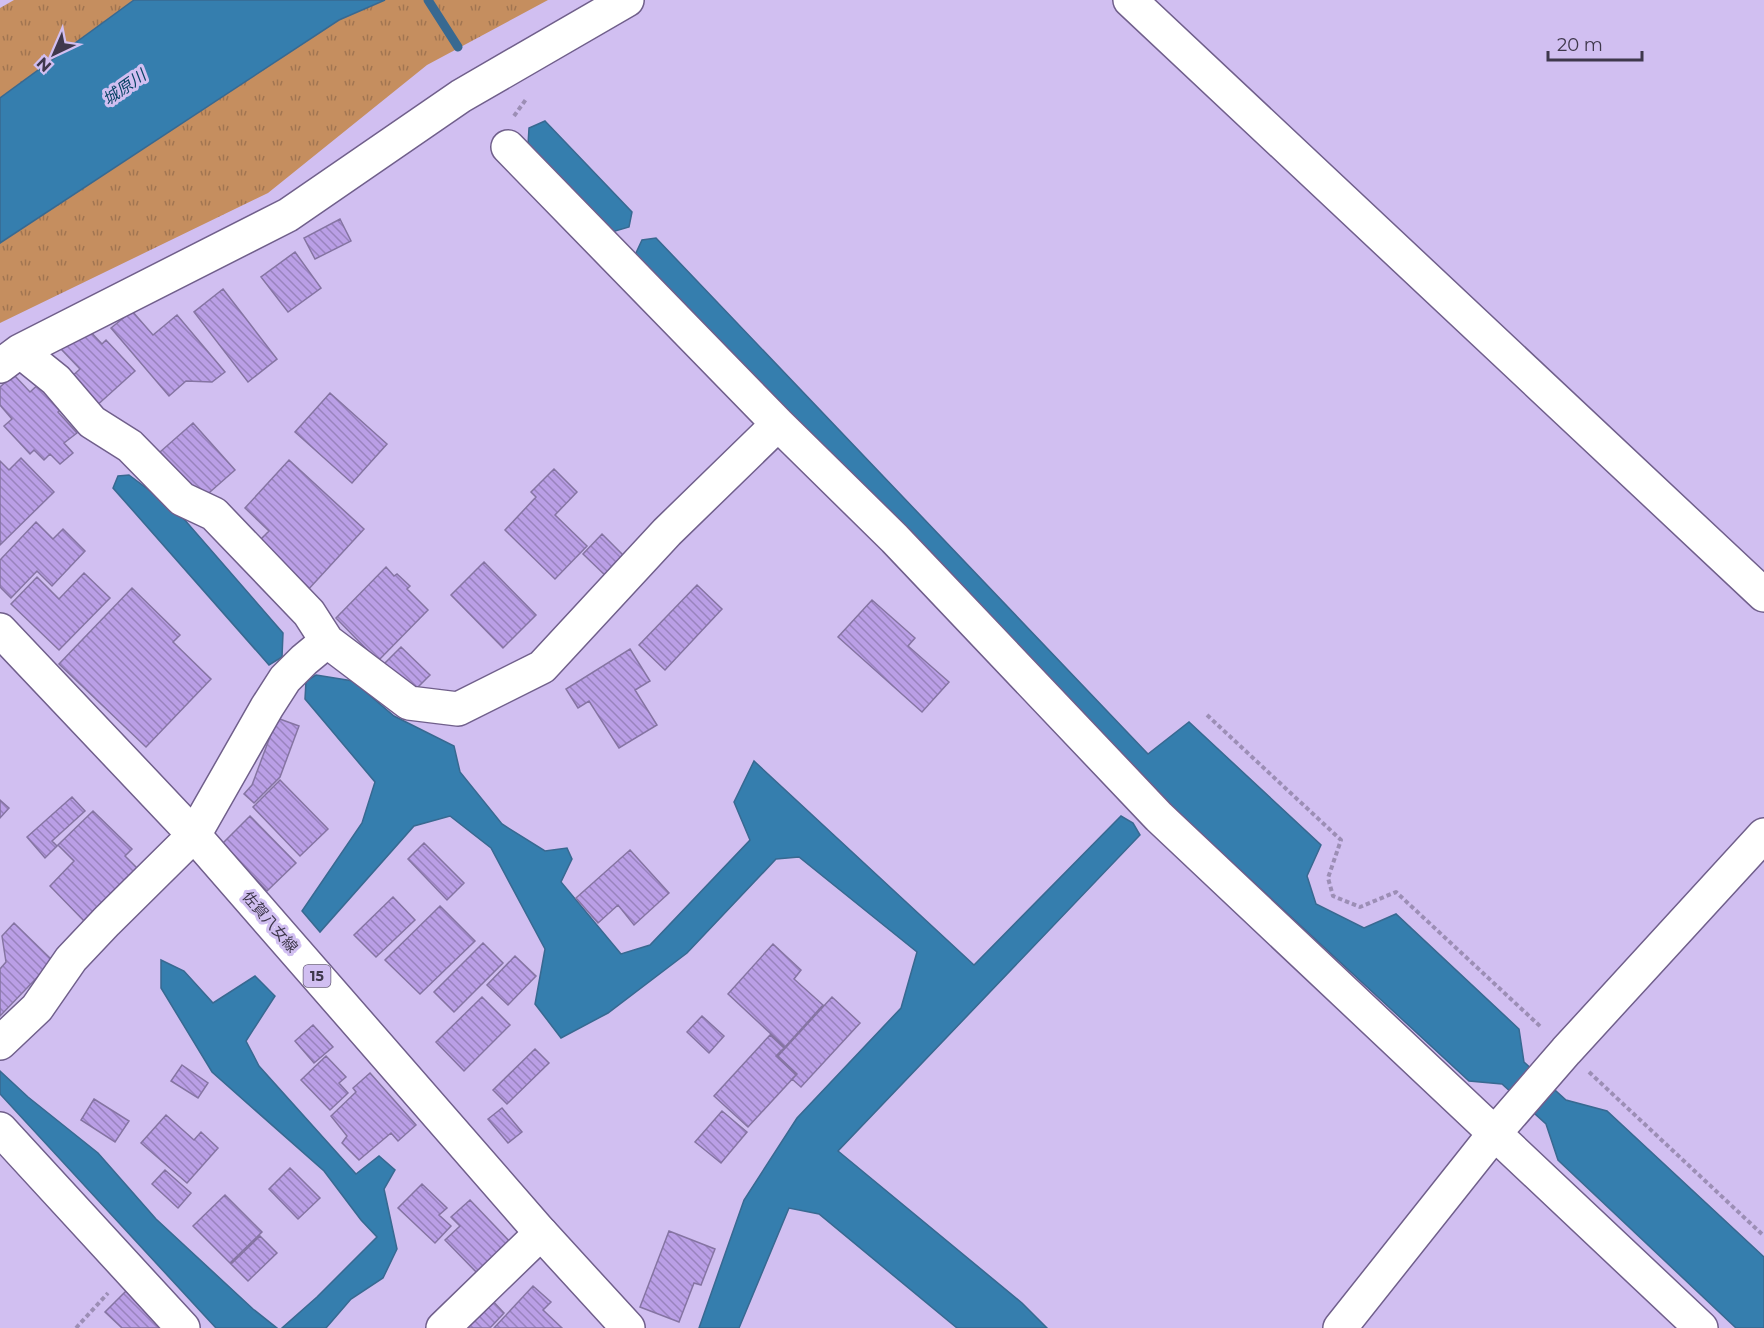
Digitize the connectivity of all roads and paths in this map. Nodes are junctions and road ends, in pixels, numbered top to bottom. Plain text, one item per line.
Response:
1 (627, 0) edge
2 (1130, 0) edge
3 (508, 147) dead end
4 (10, 358) edge
5 (778, 424) junction
6 (1764, 595) edge
7 (0, 630) edge
8 (327, 641) junction
9 (1207, 716) dead end
10 (194, 835) junction
11 (1764, 835) edge
12 (0, 1043) edge
13 (1558, 1060) junction
14 (1503, 1125) junction
15 (0, 1129) edge
16 (541, 1233) junction
17 (1764, 1236) edge
18 (128, 1270) junction
19 (76, 1328) edge
20 (183, 1328) edge
21 (443, 1328) edge
22 (628, 1328) edge
23 (1340, 1328) edge
24 (1701, 1328) edge

1 - 4 street
2 - 6 street
3 - 5 street
4 - 8 street
5 - 8 street
5 - 14 street
7 - 10 street, 佐賀八女線 / 15
8 - 10 street
9 - 13 path
10 - 12 street
10 - 16 street, 佐賀八女線 / 15
11 - 13 street
13 - 14 street
13 - 17 path
14 - 23 street
14 - 24 street
15 - 18 street
16 - 21 street
16 - 22 street, 佐賀八女線 / 15
18 - 19 path
18 - 20 street

